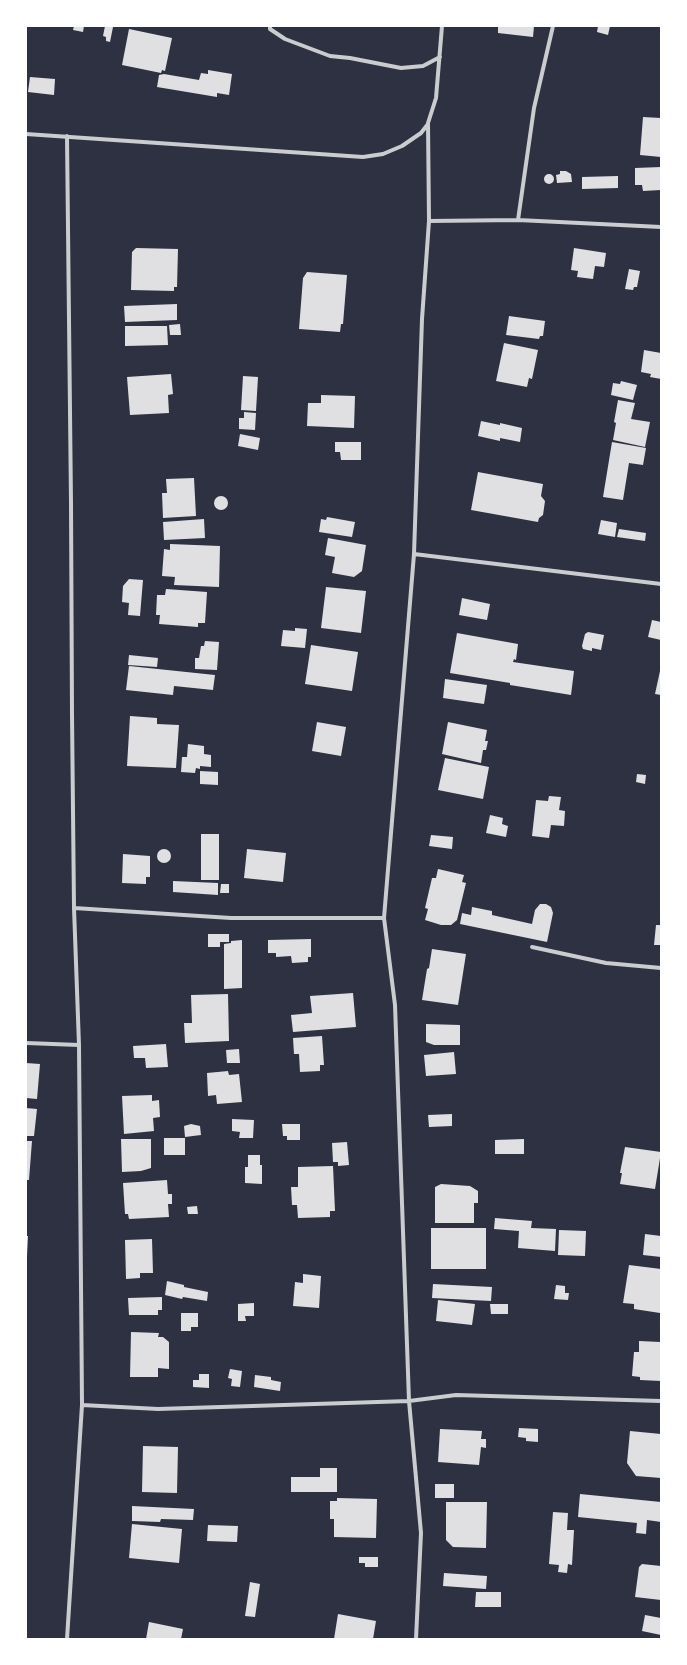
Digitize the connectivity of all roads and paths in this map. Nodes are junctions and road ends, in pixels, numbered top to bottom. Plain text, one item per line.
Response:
1 (270, 26) edge
2 (442, 26) edge
3 (553, 26) edge
4 (440, 57) junction
5 (428, 123) junction
6 (26, 134) edge
7 (67, 136) junction
8 (518, 220) junction
9 (430, 222) junction
10 (661, 227) edge
11 (414, 554) junction
12 (661, 584) edge
13 (74, 908) junction
14 (384, 918) junction
15 (532, 946) dead end
16 (661, 968) edge
17 (26, 1043) edge
18 (79, 1045) junction
19 (410, 1401) junction
20 (661, 1401) edge
21 (82, 1405) junction
22 (67, 1639) edge
23 (416, 1639) edge

1 - 4 street
2 - 4 street
3 - 8 street
4 - 5 street
5 - 7 street
5 - 9 street
6 - 7 street
7 - 13 street
8 - 9 street
8 - 10 street
9 - 11 street
11 - 12 street
11 - 14 street
13 - 14 street
13 - 18 street
14 - 19 street
15 - 16 street
17 - 18 street
18 - 21 street
19 - 20 street
19 - 21 street
19 - 23 street
21 - 22 street

